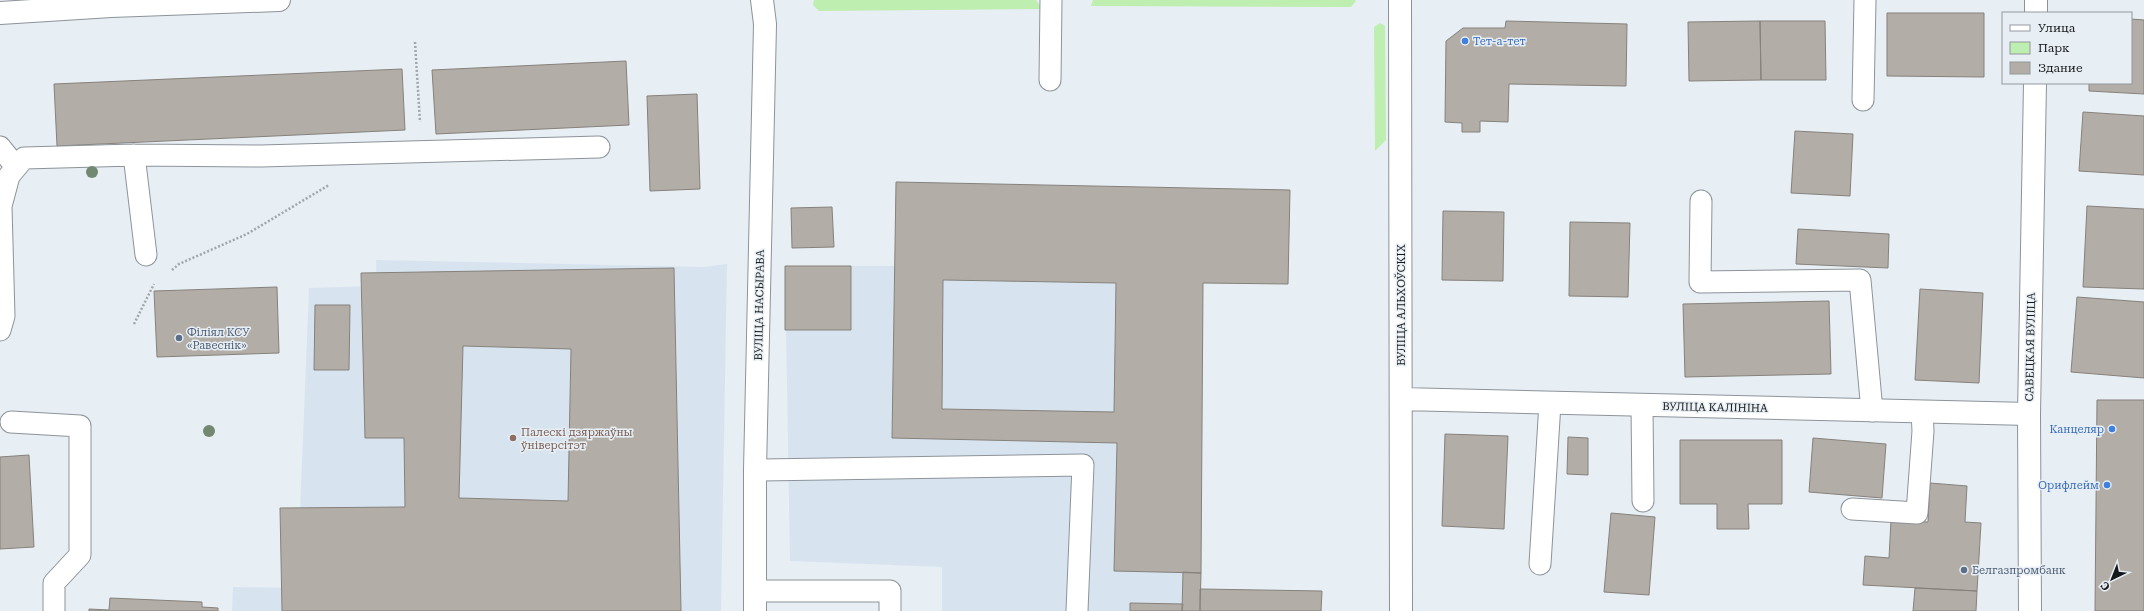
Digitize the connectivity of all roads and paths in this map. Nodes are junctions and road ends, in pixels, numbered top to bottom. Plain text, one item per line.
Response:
1 (279, 0) edge
2 (762, 0) edge
3 (1051, 0) edge
4 (1400, 0) edge
5 (1865, 0) edge
6 (2036, 0) edge
7 (111, 3) edge
8 (2036, 12) edge
9 (0, 13) edge
10 (415, 42) dead end
11 (1050, 80) dead end
12 (2035, 84) edge
13 (1863, 100) dead end
14 (0, 147) edge
15 (599, 148) dead end
16 (422, 152) junction
17 (134, 155) junction
18 (16, 167) junction
19 (334, 182) dead end
20 (1701, 201) dead end
21 (146, 255) dead end
22 (169, 272) dead end
23 (158, 281) dead end
24 (134, 324) dead end
25 (0, 330) edge
26 (1401, 399) junction
27 (1550, 403) junction
28 (1642, 406) junction
29 (1872, 411) junction
30 (1922, 412) junction
31 (2029, 414) junction
32 (11, 422) dead end
33 (755, 470) junction
34 (1643, 501) dead end
35 (1852, 509) dead end
36 (1540, 564) dead end
37 (755, 601) edge
38 (54, 611) edge
39 (890, 611) edge
40 (1078, 611) edge
41 (1402, 611) edge
42 (2030, 611) edge

1 - 7 street
2 - 33 street, ВУЛІЦА НАСЫРАВА
3 - 11 lane
4 - 26 street, ВУЛІЦА АЛЬХОЎСКІХ
5 - 13 lane
6 - 8 street
7 - 9 street
10 - 16 path
12 - 31 street, САВЕЦКАЯ ВУЛІЦА
14 - 18 lane
15 - 16 lane
16 - 17 lane
17 - 18 lane
17 - 21 lane
18 - 25 lane
19 - 22 path
20 - 29 lane
23 - 24 path
26 - 27 street, ВУЛІЦА КАЛІНІНА
26 - 41 street, ВУЛІЦА АЛЬХОЎСКІХ
27 - 28 street, ВУЛІЦА КАЛІНІНА
27 - 36 lane
28 - 29 street, ВУЛІЦА КАЛІНІНА
28 - 34 lane
29 - 30 street, ВУЛІЦА КАЛІНІНА
30 - 31 street, ВУЛІЦА КАЛІНІНА
30 - 35 lane
31 - 42 street, САВЕЦКАЯ ВУЛІЦА
32 - 38 lane
33 - 37 street, ВУЛІЦА НАСЫРАВА
33 - 40 lane
37 - 39 lane

